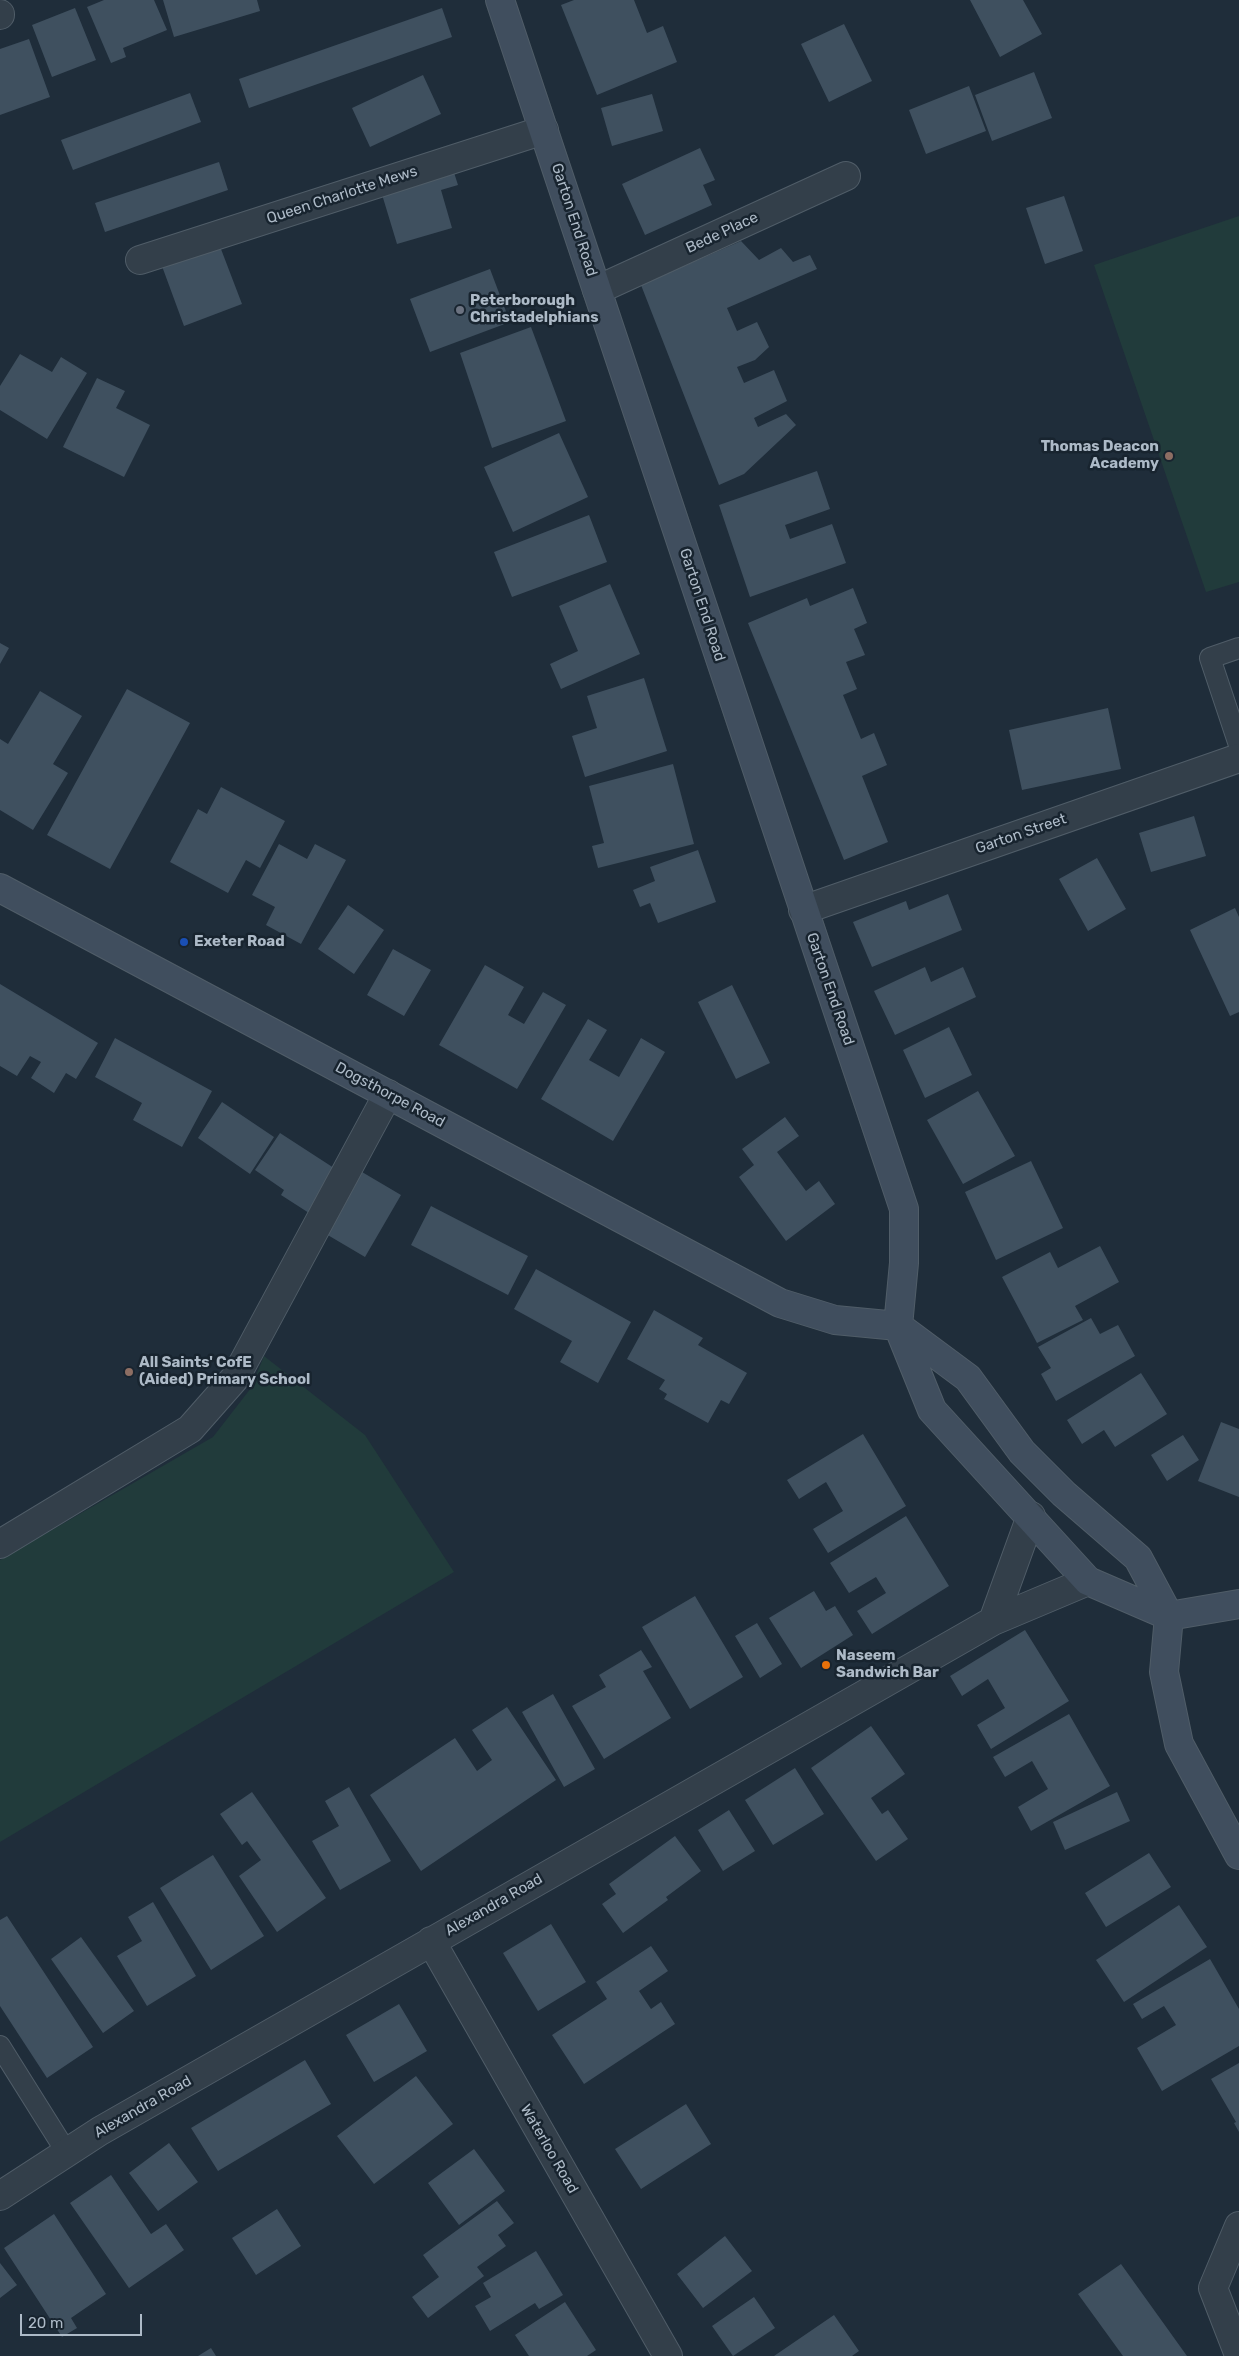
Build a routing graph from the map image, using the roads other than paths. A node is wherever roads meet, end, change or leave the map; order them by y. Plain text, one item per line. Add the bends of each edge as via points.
1 (500, 0) edge
2 (544, 130) junction
3 (846, 176) dead end
4 (140, 260) dead end
5 (597, 290) junction
6 (1239, 648) edge
7 (1239, 745) edge
8 (1239, 758) edge
9 (0, 888) edge
10 (803, 910) junction
11 (388, 1094) junction
12 (898, 1326) junction
13 (1031, 1516) junction
14 (0, 1544) edge
15 (1088, 1581) junction
16 (1239, 1604) edge
17 (1169, 1616) junction
18 (993, 1621) junction
19 (1239, 1855) edge
20 (431, 1940) junction
21 (0, 2046) edge
22 (67, 2153) junction
23 (0, 2196) edge
24 (1239, 2226) edge
25 (1239, 2355) edge
26 (668, 2356) edge

1 - 2 street, Garton End Road
2 - 4 street, Queen Charlotte Mews
2 - 5 street, Garton End Road
3 - 5 street, Bede Place
5 - 10 street, Garton End Road
6 - 7 lane via 1210,658
8 - 10 street, Garton Street
9 - 11 street, Dogsthorpe Road
10 - 12 street, Garton End Road via 904,1209 904,1263
11 - 12 street, Dogsthorpe Road via 780,1303 835,1320
11 - 14 street via 235,1378 190,1430
12 - 13 street via 932,1410
12 - 17 street via 968,1378 1022,1452 1064,1494 1138,1558
13 - 15 street
13 - 18 street
15 - 17 street
15 - 18 street, Alexandra Road
16 - 17 street
17 - 19 street via 1164,1672 1179,1744
18 - 20 street, Alexandra Road
20 - 22 street, Alexandra Road
20 - 26 street, Waterloo Road
21 - 22 lane
22 - 23 street, Alexandra Road
24 - 25 street via 1213,2288

